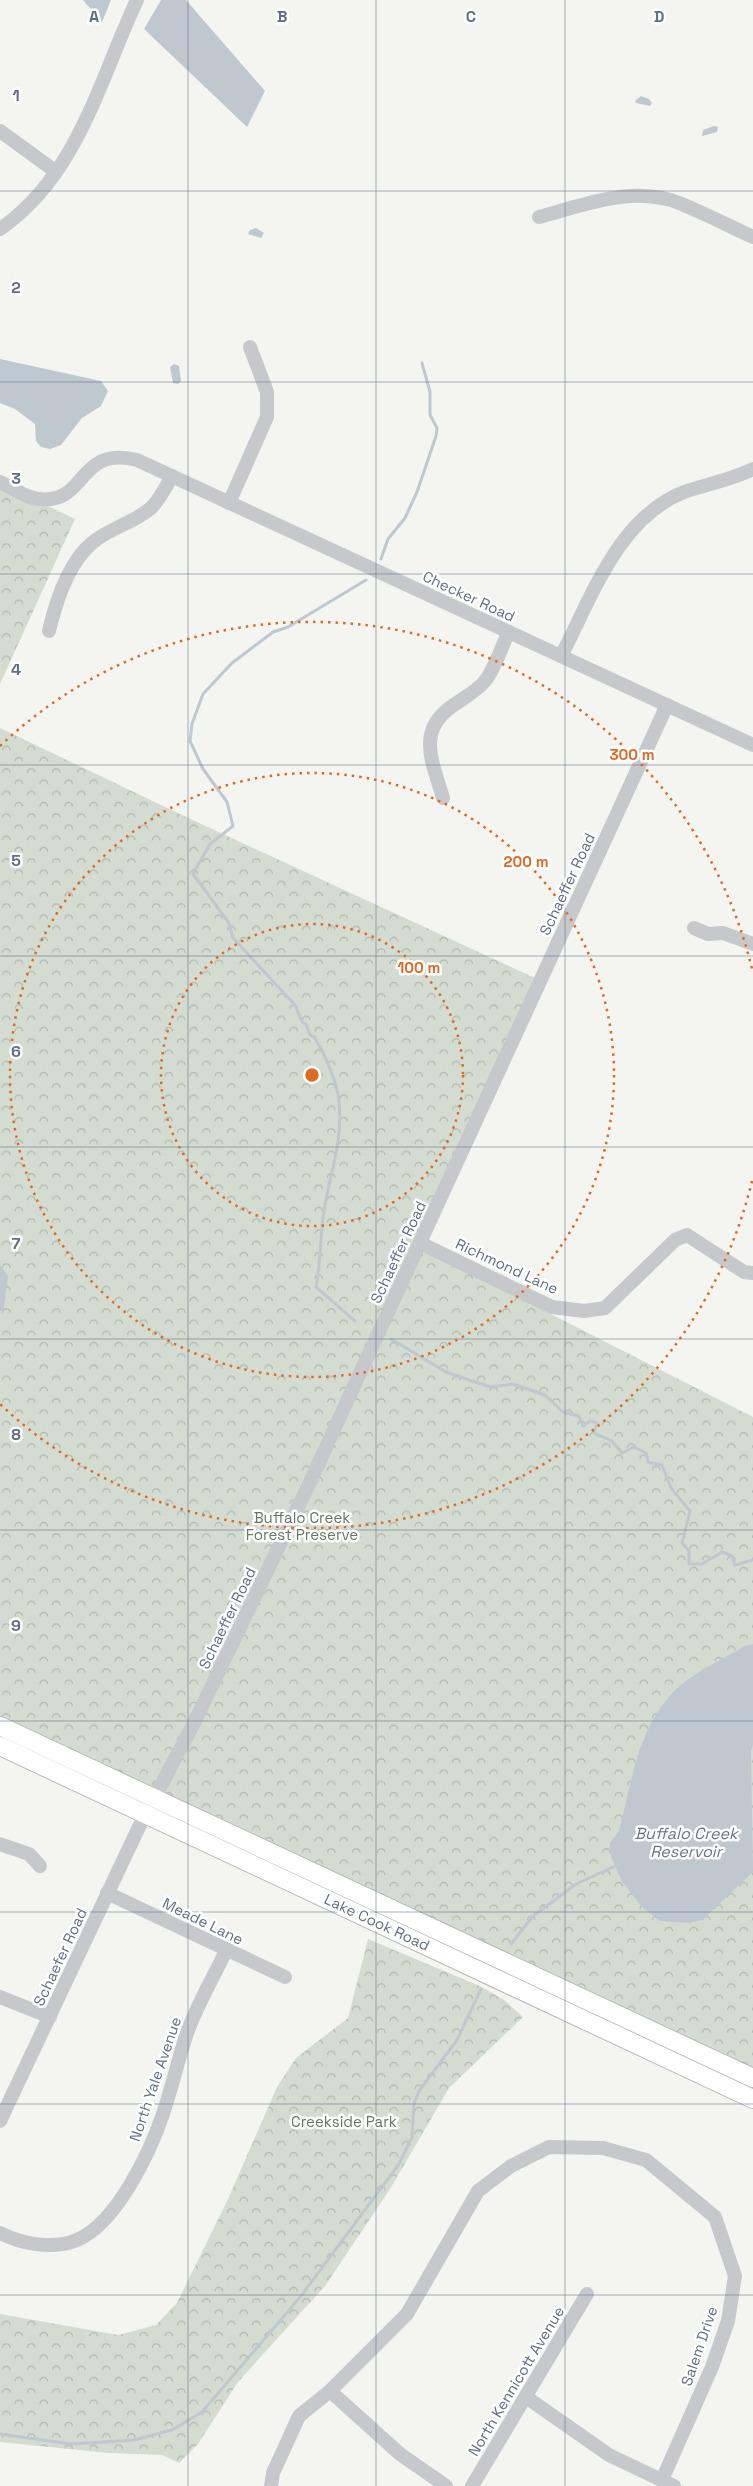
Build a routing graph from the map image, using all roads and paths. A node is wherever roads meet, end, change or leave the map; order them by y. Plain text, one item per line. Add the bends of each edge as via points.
1 (137, 0) edge
2 (0, 132) edge
3 (55, 171) junction
4 (539, 217) dead end
5 (0, 229) edge
6 (753, 237) edge
7 (250, 347) dead end
8 (753, 469) edge
9 (172, 476) junction
10 (0, 482) edge
11 (230, 503) junction
12 (49, 631) dead end
13 (508, 632) junction
14 (561, 656) junction
15 (667, 705) junction
16 (753, 745) edge
17 (443, 798) dead end
18 (694, 928) dead end
19 (753, 944) edge
20 (420, 1243) junction
21 (753, 1273) edge
22 (0, 1726) edge
23 (0, 1746) edge
24 (149, 1807) junction
25 (0, 1844) edge
26 (40, 1866) dead end
27 (107, 1893) junction
28 (226, 1951) junction
29 (285, 1977) dead end
30 (0, 1997) edge
31 (50, 2017) junction
32 (753, 2078) edge
33 (753, 2099) edge
34 (0, 2121) edge
35 (0, 2233) edge
36 (587, 2294) dead end
37 (330, 2391) junction
38 (526, 2396) junction
39 (668, 2483) edge
40 (271, 2486) edge
41 (446, 2486) edge
42 (472, 2486) edge

1 - 3 street via 86,123 74,147
2 - 3 street
3 - 5 street via 41,191
4 - 6 street via 609,198 643,196 678,202
7 - 11 street via 268,392 267,417
8 - 14 street via 732,479 684,492 642,519 620,544
9 - 10 street, Checker Road via 137,460 114,456 98,461 59,498 38,499
9 - 11 street, Checker Road
9 - 12 street via 151,508 100,536 82,552 55,607
11 - 13 street, Checker Road
13 - 14 street, Checker Road
13 - 17 street via 485,680 449,708 432,728 429,737 432,757
14 - 15 street, Checker Road
15 - 16 street, Checker Road
15 - 20 street, Schaeffer Road
18 - 19 street via 708,934 723,933
20 - 21 street, Richmond Lane via 552,1307 584,1311 605,1308 675,1240 687,1235 744,1272
20 - 24 street, Schaeffer Road via 302,1499 193,1725
22 - 24 main road, Lake Cook Road
23 - 24 main road, Lake Cook Road
24 - 27 street, Schaefer Road
24 - 32 main road, Lake Cook Road
24 - 33 main road, Lake Cook Road
25 - 26 street via 29,1854
27 - 28 street, Meade Lane
27 - 31 street, Schaefer Road
28 - 29 street, Meade Lane
28 - 35 street, North Yale Avenue via 187,2032 152,2142 109,2216 78,2240 50,2245 16,2241
30 - 31 street
31 - 34 street, Schaefer Road
36 - 38 street, North Kennicott Avenue
37 - 39 street, Salem Drive via 407,2314 478,2191 511,2166 549,2147 603,2148 646,2160 714,2218 735,2276 728,2321
37 - 40 street via 299,2416 273,2473
37 - 41 street via 400,2454
38 - 39 street via 609,2455
38 - 42 street, North Kennicott Avenue

